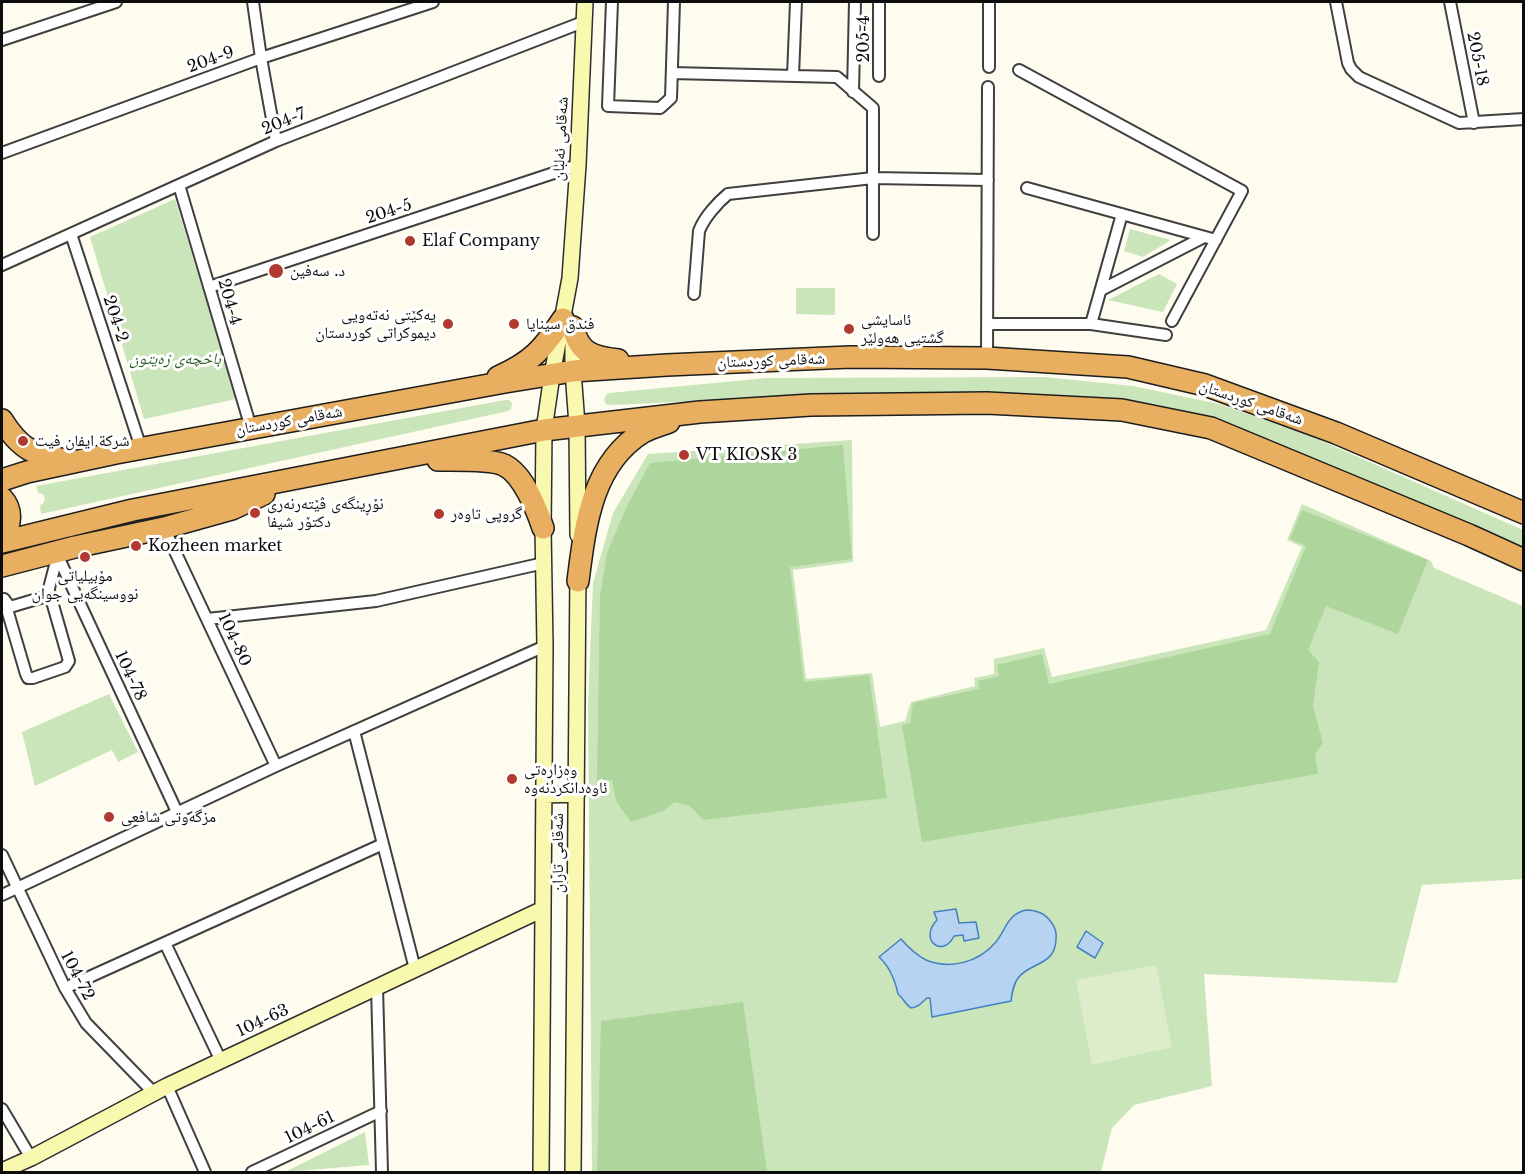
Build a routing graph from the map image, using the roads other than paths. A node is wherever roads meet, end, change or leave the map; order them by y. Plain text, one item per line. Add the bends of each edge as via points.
1 (116, 2) edge
2 (253, 2) edge
3 (433, 2) edge
4 (585, 2) edge
5 (612, 2) edge
6 (674, 2) edge
7 (796, 2) edge
8 (855, 2) edge
9 (879, 2) edge
10 (989, 2) edge
11 (1336, 2) edge
12 (1450, 2) edge
13 (584, 22) junction
14 (2, 40) edge
15 (261, 58) junction
16 (989, 67) dead end
17 (1019, 70) dead end
18 (672, 73) junction
19 (793, 76) junction
20 (879, 76) dead end
21 (988, 87) dead end
22 (853, 92) junction
23 (1524, 120) edge
24 (1474, 123) junction
25 (276, 141) junction
26 (2, 153) edge
27 (578, 165) junction
28 (873, 178) junction
29 (988, 180) junction
30 (179, 185) junction
31 (1027, 188) dead end
32 (1122, 214) junction
33 (71, 234) junction
34 (873, 234) dead end
35 (1204, 237) junction
36 (1216, 240) junction
37 (2, 265) edge
38 (209, 287) junction
39 (1101, 290) junction
40 (694, 294) dead end
41 (1172, 321) dead end
42 (568, 323) junction
43 (988, 324) junction
44 (1091, 324) junction
45 (1166, 335) dead end
46 (987, 358) junction
47 (667, 365) junction
48 (573, 371) junction
49 (552, 375) junction
50 (455, 391) junction
51 (700, 412) junction
52 (2, 420) edge
53 (577, 425) junction
54 (251, 428) junction
55 (544, 430) junction
56 (141, 448) junction
57 (401, 459) junction
58 (75, 462) junction
59 (2, 480) edge
60 (294, 480) junction
61 (2, 498) edge
62 (1524, 513) edge
63 (164, 528) junction
64 (543, 528) junction
65 (2, 540) edge
66 (59, 551) junction
67 (1524, 560) edge
68 (544, 563) junction
69 (2, 566) edge
70 (578, 581) junction
71 (49, 591) junction
72 (3, 597) edge
73 (207, 620) junction
74 (545, 646) junction
75 (354, 731) junction
76 (276, 766) junction
77 (577, 794) junction
78 (544, 795) junction
79 (177, 812) junction
80 (383, 843) junction
81 (2, 855) edge
82 (16, 888) junction
83 (2, 895) edge
84 (543, 909) junction
85 (165, 943) junction
86 (415, 969) junction
87 (377, 987) junction
88 (65, 988) junction
89 (221, 1061) junction
90 (160, 1090) junction
91 (2, 1109) edge
92 (381, 1111) junction
93 (31, 1158) junction
94 (2, 1171) edge
95 (206, 1173) edge
96 (252, 1173) edge
97 (382, 1173) edge
98 (541, 1173) edge
99 (573, 1173) edge

1 - 14 street
2 - 15 street
3 - 15 street, 204-9
4 - 13 main road, شەقامی ئەلبان
5 - 18 street via 608,106 660,108 671,98
6 - 18 street
7 - 19 street
8 - 22 street
9 - 20 street, 205-4
10 - 16 street
11 - 24 street via 1348,63 1359,77 1459,123
12 - 24 street, 205-18
13 - 25 street, 204-7
13 - 27 main road, شەقامی ئەلبان
15 - 25 street
15 - 26 street, 204-9
17 - 36 street via 1242,191
18 - 19 street
19 - 22 street via 837,77
21 - 29 street
22 - 28 street via 873,108
23 - 24 street
25 - 30 street, 204-7
27 - 38 street, 204-5
27 - 42 main road, شەقامی ئەلبان
28 - 29 street
28 - 34 street
28 - 40 street via 728,194 699,231
29 - 43 street
30 - 33 street, 204-7
30 - 38 street, 204-4
31 - 32 street
32 - 35 street
32 - 39 street
33 - 37 street, 204-7
33 - 56 street, 204-2
35 - 36 street
35 - 39 street
36 - 41 street
38 - 54 street, 204-4
39 - 44 street
42 - 47 highway via 582,348 593,356
42 - 48 main road, شەقامی ئەلبان
42 - 49 main road, شەقامی ئەلبان
42 - 50 highway via 528,361 481,385
43 - 44 street
43 - 46 street
44 - 45 street
46 - 47 highway, شەقامی کوردستان via 850,357
46 - 62 highway, شەقامی کوردستان via 1128,367 1205,385 1336,433
47 - 48 highway, شەقامی کوردستان
48 - 49 highway, شەقامی کوردستان
48 - 53 main road, شەقامی ئەلبان
49 - 50 highway, شەقامی کوردستان
49 - 55 main road, شەقامی ئەلبان
50 - 54 highway, شەقامی کوردستان
51 - 53 highway
51 - 67 highway via 811,405 987,403 1122,410 1211,428
51 - 70 highway via 644,432 625,446 610,465 591,505
52 - 58 highway via 25,448
53 - 55 highway
53 - 70 main road, شەقامی تاران
54 - 56 highway, شەقامی کوردستان
55 - 57 highway
55 - 64 main road, شەقامی تاران
56 - 58 highway, شەقامی کوردستان
57 - 60 highway
57 - 64 highway via 506,465 535,504
58 - 59 highway, شەقامی کوردستان
60 - 63 highway via 232,509
60 - 65 highway via 133,510
61 - 65 highway via 10,521
63 - 66 highway
63 - 73 street, 104-80
64 - 68 main road, شەقامی تاران
66 - 69 highway
66 - 71 street
66 - 79 street, 104-78 via 61,563
68 - 73 street via 376,601
68 - 74 main road, شەقامی تاران
70 - 77 main road, شەقامی تاران
71 - 72 street via 47,596 10,607
71 - 72 street via 69,661 65,667 33,678 26,674
73 - 76 street, 104-80
74 - 75 street
74 - 78 main road, شەقامی تاران
75 - 76 street
75 - 80 street
76 - 79 street
77 - 78 main road
77 - 99 main road, شەقامی تاران
78 - 84 main road, شەقامی تاران
79 - 82 street
80 - 85 street
80 - 86 street
81 - 82 street, 104-72
82 - 83 street
82 - 88 street, 104-72
84 - 86 main road, 104-63
84 - 98 main road, شەقامی تاران
85 - 88 street
85 - 89 street
86 - 87 main road, 104-63
87 - 89 main road, 104-63
87 - 92 street
88 - 90 street, 104-72 via 86,1023
89 - 90 main road, 104-63
90 - 93 main road, 104-63
90 - 95 street
91 - 93 street
92 - 96 street, 104-61
92 - 97 street
93 - 94 main road, 104-63

